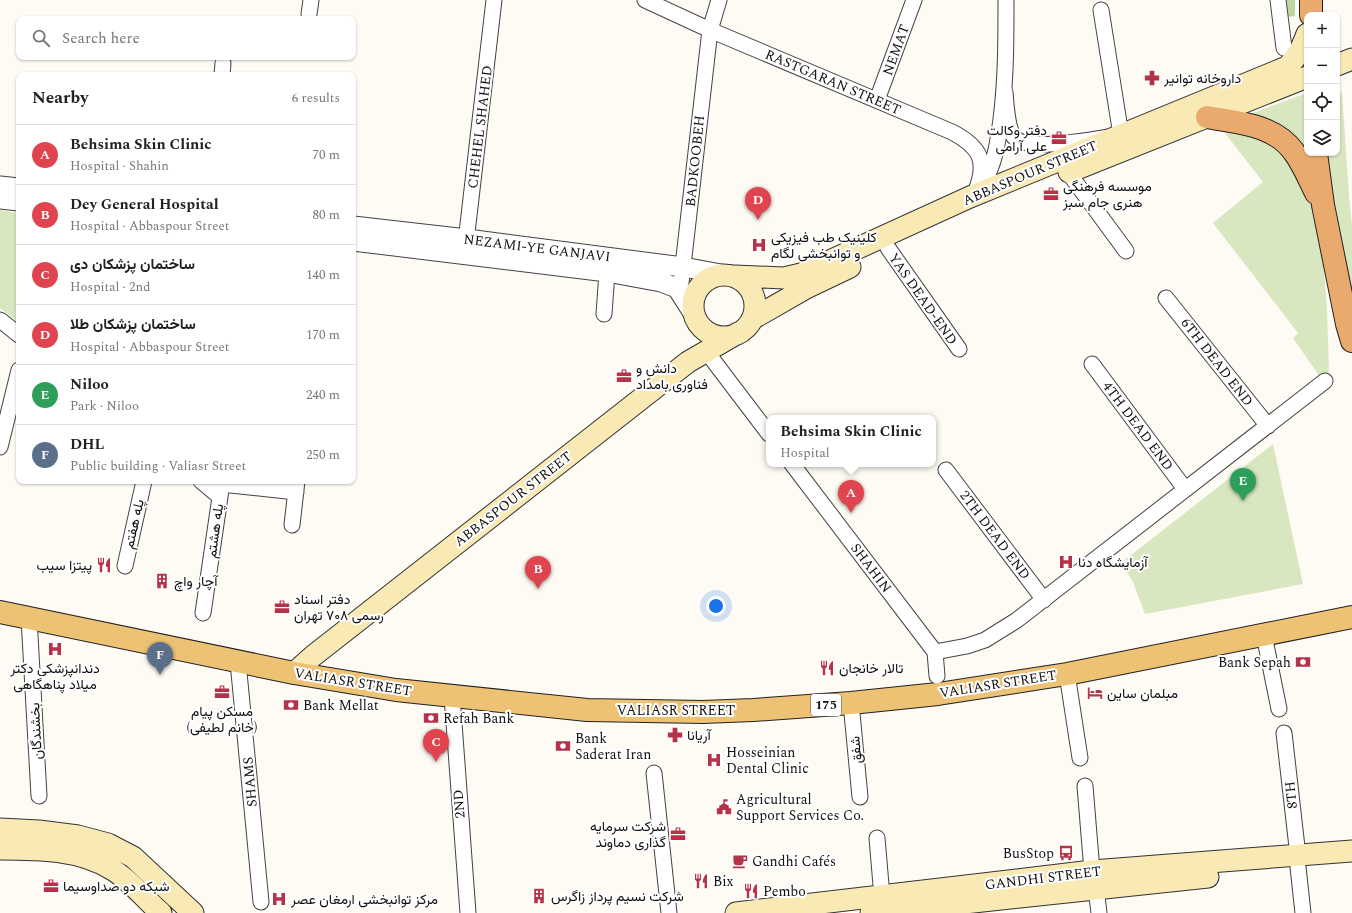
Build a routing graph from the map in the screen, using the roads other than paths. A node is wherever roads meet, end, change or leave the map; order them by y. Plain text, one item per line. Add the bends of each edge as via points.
1 (494, 0) edge
2 (645, 0) edge
3 (719, 0) edge
4 (914, 0) edge
5 (1006, 0) edge
6 (1278, 0) edge
7 (1311, 0) edge
8 (1101, 10) dead end
9 (1312, 12) edge
10 (710, 30) junction
11 (1304, 44) edge
12 (1284, 48) dead end
13 (1340, 54) edge
14 (1352, 59) edge
15 (1340, 64) edge
16 (1304, 78) edge
17 (1005, 92) junction
18 (877, 100) junction
19 (1207, 117) junction
20 (1123, 142) junction
21 (1316, 156) edge
22 (1068, 172) junction
23 (0, 186) edge
24 (16, 188) edge
25 (973, 195) junction
26 (0, 199) edge
27 (16, 202) edge
28 (1323, 205) junction
29 (356, 227) edge
30 (356, 241) edge
31 (466, 247) junction
32 (888, 248) junction
33 (1126, 251) dead end
34 (683, 267) junction
35 (606, 272) junction
36 (728, 275) junction
37 (680, 292) junction
38 (1166, 298) dead end
39 (604, 314) dead end
40 (694, 315) junction
41 (0, 320) edge
42 (745, 326) junction
43 (16, 333) edge
44 (1352, 341) edge
45 (959, 349) dead end
46 (706, 351) junction
47 (688, 362) junction
48 (1092, 364) dead end
49 (16, 382) edge
50 (1326, 382) dead end
51 (1268, 426) junction
52 (766, 430) edge
53 (0, 448) edge
54 (794, 467) edge
55 (946, 470) dead end
56 (143, 484) edge
57 (211, 484) edge
58 (221, 487) edge
59 (296, 487) edge
60 (1185, 489) junction
61 (292, 525) dead end
62 (125, 566) dead end
63 (1044, 600) junction
64 (0, 612) edge
65 (203, 613) dead end
66 (1352, 617) edge
67 (29, 618) junction
68 (1264, 635) junction
69 (935, 652) junction
70 (238, 662) junction
71 (294, 673) junction
72 (1067, 674) junction
73 (938, 685) junction
74 (452, 696) junction
75 (851, 703) junction
76 (1279, 709) dead end
77 (1284, 733) dead end
78 (1080, 758) dead end
79 (654, 773) dead end
80 (1085, 786) dead end
81 (39, 796) dead end
82 (860, 797) dead end
83 (0, 829) edge
84 (877, 838) dead end
85 (0, 849) edge
86 (1352, 852) edge
87 (1298, 862) junction
88 (1352, 864) edge
89 (1094, 880) junction
90 (261, 902) dead end
91 (880, 909) edge
92 (160, 913) edge
93 (193, 913) edge
94 (468, 913) edge
95 (669, 913) edge
96 (736, 913) edge
97 (1099, 913) edge
98 (1303, 913) edge

1 - 31 street, CHEHEL SHAHED
2 - 10 street, RASTGARAN STREET
3 - 10 street, BADKOOBEH
4 - 18 street, NEMAT
5 - 17 street
6 - 12 street
7 - 9 highway
8 - 20 street
10 - 18 street, RASTGARAN STREET
10 - 34 street, BADKOOBEH
11 - 20 main road, ABBASPOUR STREET via 1288,67
13 - 14 main road
14 - 15 main road
16 - 19 main road, ABBASPOUR STREET
17 - 20 street via 1011,131 1020,141 1039,145
17 - 25 street via 996,154 988,175
18 - 25 street, RASTGARAN STREET via 952,132 974,146 981,165 980,180
19 - 20 main road, ABBASPOUR STREET
19 - 28 highway via 1254,126 1268,131 1286,143 1295,153
20 - 22 main road, ABBASPOUR STREET
20 - 25 main road, ABBASPOUR STREET
21 - 28 highway
22 - 32 main road, ABBASPOUR STREET
22 - 33 street
23 - 24 street
25 - 36 main road, ABBASPOUR STREET via 801,274 784,278
26 - 27 street
28 - 44 highway
29 - 31 street, NEZAMI-YE GANJAVI
30 - 31 street, NEZAMI-YE GANJAVI
31 - 34 street, NEZAMI-YE GANJAVI
31 - 35 street, NEZAMI-YE GANJAVI
32 - 42 main road, ABBASPOUR STREET via 808,287
32 - 45 street, YAS DEAD-END
34 - 36 street, NEZAMI-YE GANJAVI
34 - 37 street, BADKOOBEH
35 - 37 street, NEZAMI-YE GANJAVI via 661,282 677,288
35 - 39 street
36 - 40 main road via 712,276 698,287 692,304
36 - 42 main road via 742,280 753,294 754,311
37 - 40 street, NEZAMI-YE GANJAVI
38 - 51 street, 6TH DEAD END
40 - 42 main road via 700,327 718,336 728,337
40 - 47 main road via 694,341
41 - 43 street
42 - 46 main road, ABBASPOUR STREET
46 - 47 main road, ABBASPOUR STREET
46 - 52 street
47 - 71 main road, ABBASPOUR STREET
48 - 60 street, 4TH DEAD END
49 - 53 street
50 - 51 street
51 - 60 street
54 - 69 street, SHAHIN
55 - 63 street, 2TH DEAD END
56 - 62 street, پله هفتم
57 - 58 street
58 - 59 street
58 - 65 street, پله هشتم
59 - 61 street
60 - 63 street
63 - 69 street via 985,640
64 - 67 main road, VALIASR STREET / 175
66 - 68 main road, VALIASR STREET / 175
67 - 70 main road, VALIASR STREET / 175
67 - 81 street, بخشندگان
68 - 72 main road, VALIASR STREET / 175
68 - 76 street
69 - 73 street
70 - 71 main road, VALIASR STREET / 175
70 - 90 street, SHAMS
71 - 74 main road, VALIASR STREET / 175 via 396,690
72 - 73 main road, VALIASR STREET / 175
72 - 78 street
73 - 75 main road, VALIASR STREET / 175
74 - 75 main road, VALIASR STREET / 175 via 587,710 703,712
74 - 94 street, 2ND
75 - 82 street, شفق
77 - 87 street, 8TH
79 - 95 street
80 - 89 street
83 - 93 main road via 70,835 108,844 133,857
84 - 91 street
85 - 92 main road via 35,849 86,858 113,870
86 - 87 main road, GANDHI STREET
87 - 88 main road, GANDHI STREET
87 - 89 main road, GANDHI STREET
87 - 98 street, 8TH
89 - 91 main road, GANDHI STREET
89 - 97 street
91 - 96 main road, GANDHI STREET

